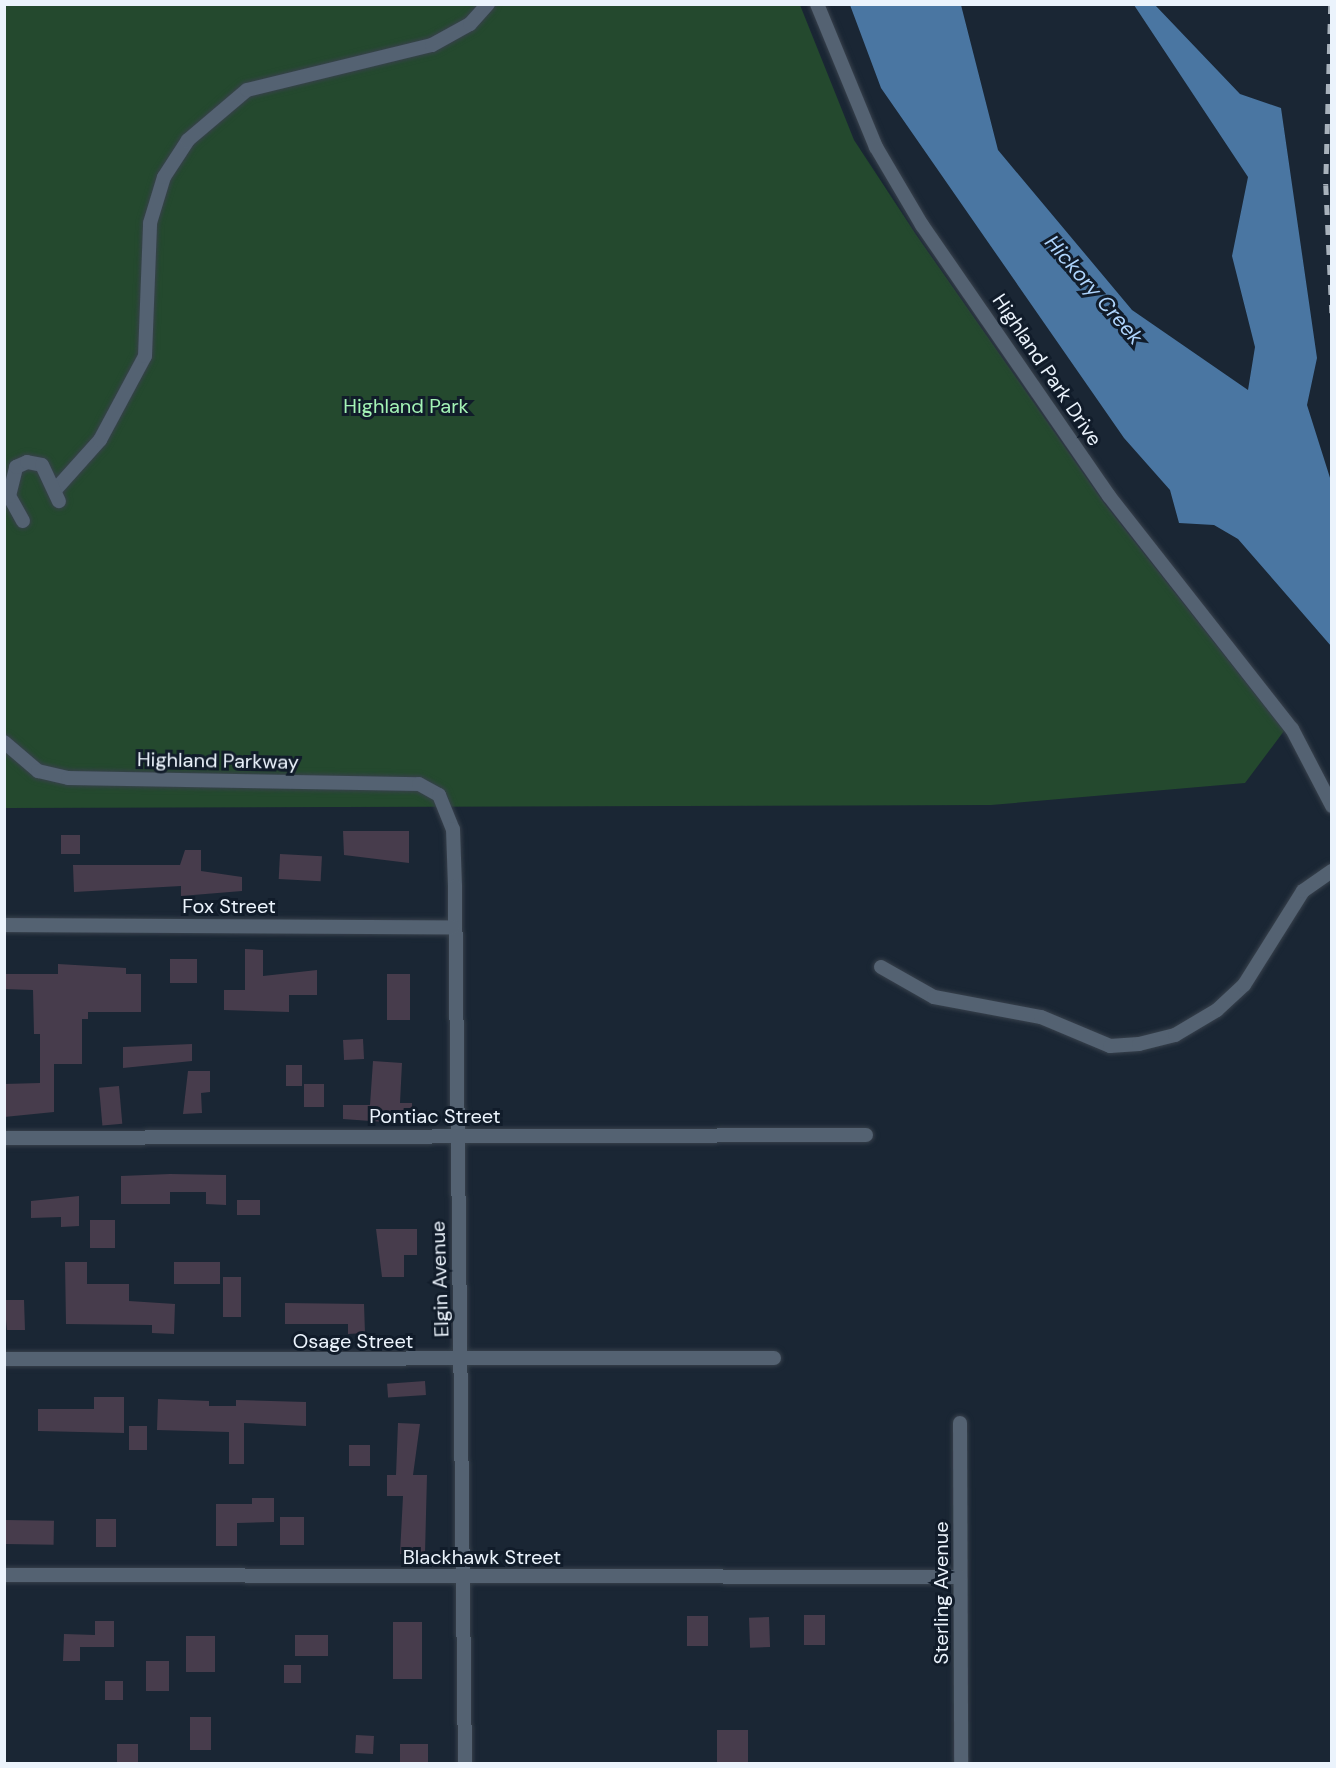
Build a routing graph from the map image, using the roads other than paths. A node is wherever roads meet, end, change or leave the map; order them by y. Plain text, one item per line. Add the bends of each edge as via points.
1 (488, 4) edge
2 (817, 4) edge
3 (23, 521) dead end
4 (4, 742) edge
5 (439, 795) joint
6 (1332, 806) edge
7 (1332, 871) edge
8 (4, 925) edge
9 (453, 927) junction
10 (881, 967) dead end
11 (456, 1135) junction
12 (866, 1135) dead end
13 (4, 1138) edge
14 (774, 1358) dead end
15 (4, 1359) edge
16 (462, 1360) junction
17 (960, 1423) dead end
18 (4, 1575) edge
19 (461, 1576) junction
20 (960, 1577) junction
21 (465, 1764) edge
22 (961, 1764) edge

1 - 3 street via 470,24 432,45 247,90 188,140 164,177 150,223 145,356 100,440 57,495 42,465 27,462 16,467 9,496
2 - 6 street, Highland Park Drive via 876,147 922,225 1109,496 1292,729
4 - 5 street, Highland Parkway via 38,771 68,778 419,784
5 - 9 street, Elgin Avenue via 453,829
7 - 10 street via 1303,891 1244,985 1217,1010 1175,1035 1139,1044 1110,1046 1041,1017 933,997
8 - 9 street, Fox Street
9 - 11 street, Elgin Avenue
11 - 12 street, Pontiac Street
11 - 13 street, Pontiac Street
11 - 16 street, Elgin Avenue
14 - 16 street, Osage Street
15 - 16 street, Osage Street
16 - 19 street, Elgin Avenue
17 - 20 street, Sterling Avenue
18 - 19 street, Blackhawk Street
19 - 20 street, Blackhawk Street
19 - 21 street, Elgin Avenue
20 - 22 street, Sterling Avenue

